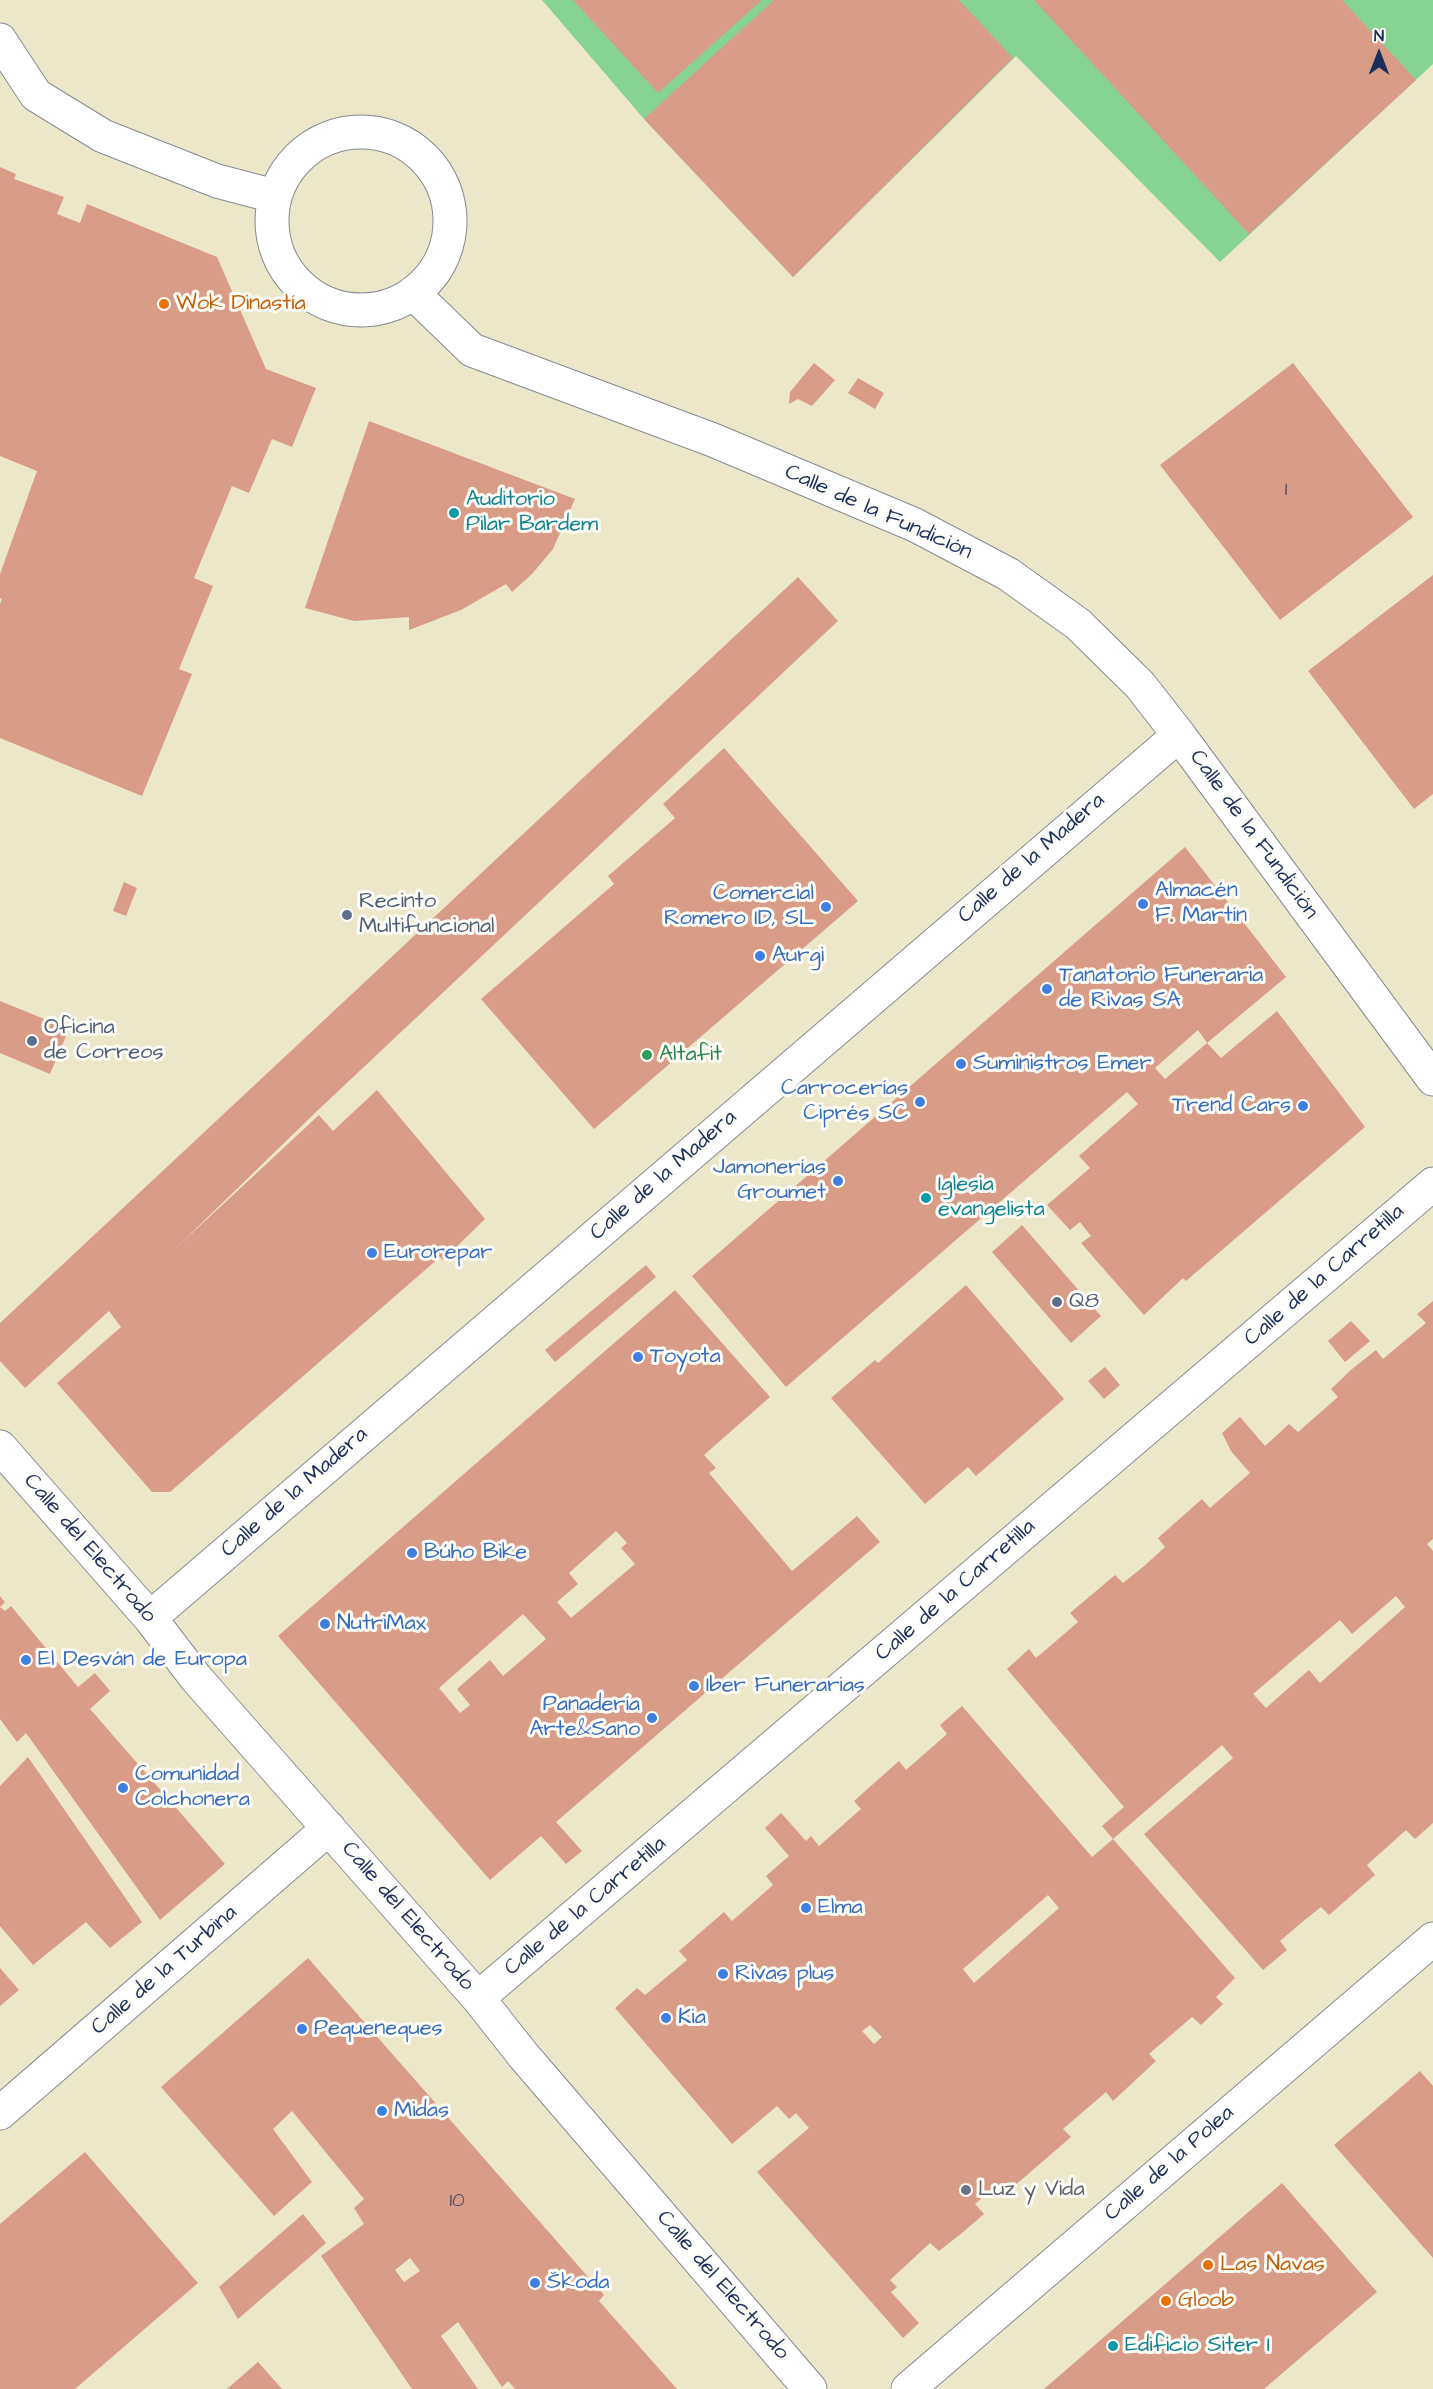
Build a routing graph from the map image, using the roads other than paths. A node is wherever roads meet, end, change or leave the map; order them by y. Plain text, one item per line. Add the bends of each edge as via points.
1 (0, 40) edge
2 (274, 196) junction
3 (413, 294) junction
4 (1179, 735) junction
5 (1433, 1079) edge
6 (1433, 1184) edge
7 (0, 1447) edge
8 (150, 1618) junction
9 (329, 1828) junction
10 (1433, 1939) edge
11 (478, 1998) junction
12 (0, 2114) edge
13 (810, 2389) edge
14 (908, 2389) edge

1 - 2 street via 36,95 103,136 217,181
2 - 3 street via 270,223 276,251 289,275 309,294 324,303 361,310 388,306
2 - 3 street via 285,171 304,151 328,137 355,131 383,134 410,146 431,165 445,190 451,218 447,247 434,273
3 - 4 street, Calle de la Fundición via 472,350 713,440 915,525 1008,574 1078,624 1140,685
4 - 5 street, Calle de la Fundición
4 - 8 street, Calle de la Madera
6 - 11 street, Calle de la Carretilla
7 - 8 street, Calle del Electrodo
8 - 9 street, Calle del Electrodo via 196,1678
9 - 11 street, Calle del Electrodo
9 - 12 street, Calle de la Turbina
10 - 14 street, Calle de la Polea
11 - 13 street, Calle del Electrodo

